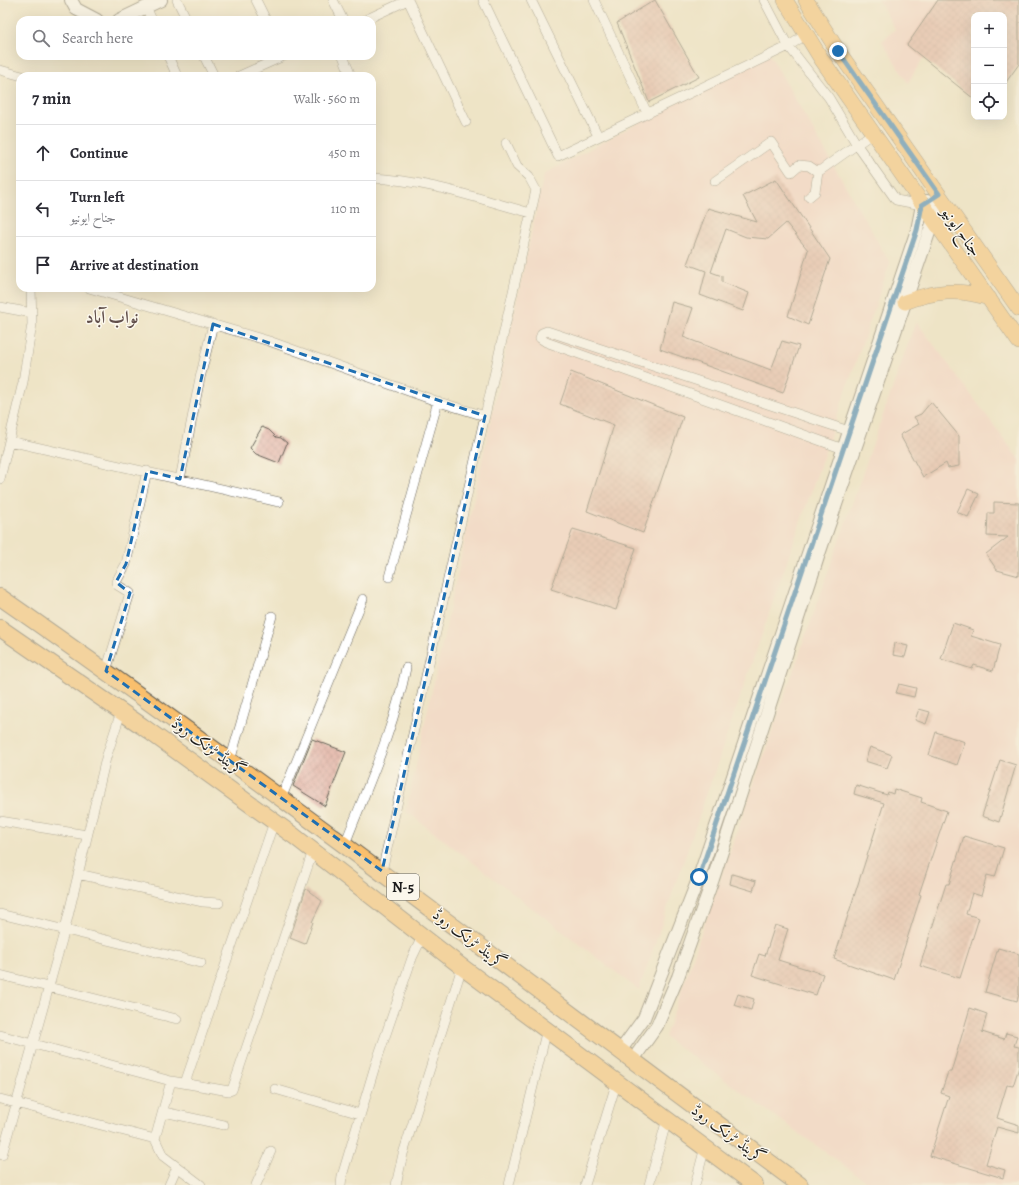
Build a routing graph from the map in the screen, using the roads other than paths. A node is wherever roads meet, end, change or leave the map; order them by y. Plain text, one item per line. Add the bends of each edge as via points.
1 (71, 0) edge
2 (161, 0) edge
3 (178, 0) edge
4 (256, 0) edge
5 (333, 0) edge
6 (483, 0) edge
7 (530, 0) edge
8 (594, 0) edge
9 (764, 0) edge
10 (785, 0) edge
11 (806, 0) edge
12 (146, 7) junction
13 (89, 16) edge
14 (127, 16) edge
15 (150, 16) edge
16 (185, 16) edge
17 (264, 16) edge
18 (341, 16) edge
19 (374, 16) edge
20 (805, 35) junction
21 (788, 46) junction
22 (170, 60) edge
23 (206, 60) edge
24 (274, 60) edge
25 (345, 60) edge
26 (0, 70) edge
27 (175, 72) edge
28 (212, 72) edge
29 (248, 72) edge
30 (349, 72) edge
31 (16, 74) edge
32 (647, 113) junction
33 (466, 122) dead end
34 (873, 133) junction
35 (598, 136) junction
36 (506, 143) dead end
37 (857, 145) junction
38 (818, 172) junction
39 (376, 178) edge
40 (715, 181) dead end
41 (939, 194) junction
42 (809, 197) dead end
43 (922, 205) junction
44 (531, 213) junction
45 (933, 221) junction
46 (31, 292) edge
47 (103, 292) edge
48 (989, 298) junction
49 (899, 300) junction
50 (0, 307) edge
51 (1019, 309) edge
52 (32, 314) junction
53 (213, 324) junction
54 (1019, 342) edge
55 (438, 401) junction
56 (485, 416) junction
57 (854, 433) junction
58 (9, 441) junction
59 (848, 451) junction
60 (147, 471) junction
61 (0, 479) edge
62 (180, 479) junction
63 (279, 502) dead end
64 (389, 577) dead end
65 (0, 597) edge
66 (363, 599) dead end
67 (272, 616) dead end
68 (0, 628) edge
69 (406, 668) dead end
70 (106, 671) junction
71 (121, 712) junction
72 (230, 761) junction
73 (281, 799) junction
74 (0, 820) edge
75 (274, 822) junction
76 (87, 835) junction
77 (345, 844) junction
78 (313, 851) junction
79 (382, 871) junction
80 (78, 874) junction
81 (219, 903) dead end
82 (0, 914) edge
83 (65, 929) junction
84 (423, 935) junction
85 (201, 963) dead end
86 (462, 967) junction
87 (0, 975) edge
88 (48, 989) junction
89 (177, 1019) dead end
90 (582, 1022) junction
91 (547, 1029) junction
92 (0, 1035) edge
93 (565, 1042) junction
94 (33, 1045) junction
95 (620, 1051) junction
96 (632, 1061) junction
97 (171, 1081) junction
98 (617, 1081) junction
99 (185, 1082) junction
100 (275, 1089) dead end
101 (0, 1099) edge
102 (17, 1103) junction
103 (164, 1112) junction
104 (360, 1114) junction
105 (667, 1119) junction
106 (224, 1125) dead end
107 (155, 1140) junction
108 (705, 1147) junction
109 (271, 1151) dead end
110 (2, 1155) dead end
111 (177, 1167) junction
112 (169, 1185) edge
113 (200, 1185) edge
114 (256, 1185) edge
115 (341, 1185) edge
116 (396, 1185) edge
117 (509, 1185) edge
118 (585, 1185) edge
119 (649, 1185) edge
120 (695, 1185) edge
121 (755, 1185) edge
122 (800, 1185) edge

1 - 13 street via 76,9
2 - 12 street
3 - 16 street
4 - 17 street
5 - 18 street
6 - 35 street via 558,156
7 - 35 street
8 - 32 street
9 - 21 street
10 - 20 main road, جناح ایونیو
11 - 41 main road, جناح ایونیو via 838,51
12 - 14 street
12 - 15 street
19 - 33 street via 408,0
20 - 21 street
20 - 34 main road, جناح ایونیو
21 - 32 street
21 - 37 street via 829,98
22 - 27 street
23 - 28 street
24 - 29 street
25 - 30 street
26 - 31 street
32 - 35 street
34 - 37 street
34 - 43 main road, جناح ایونیو
36 - 44 street via 517,166 529,177 536,190
37 - 38 street
37 - 43 street via 896,200
38 - 40 street via 808,166 799,165 791,172 771,142
38 - 42 street via 815,192
39 - 44 street via 432,187
41 - 43 street
41 - 45 street
41 - 51 main road, جناح ایونیو
43 - 45 main road, جناح ایونیو
43 - 49 street
44 - 56 street
45 - 48 main road, جناح ایونیو
45 - 49 street
46 - 52 street
47 - 53 street
48 - 49 main road via 955,291 936,292
48 - 54 main road, جناح ایونیو
49 - 57 street
50 - 52 street
52 - 58 street via 23,382
53 - 55 street via 269,341
53 - 62 street
55 - 56 street
55 - 64 street
56 - 79 street
57 - 59 street
57 - 59 street via 547,331 542,333 540,338
58 - 60 street
58 - 61 street
59 - 95 street via 699,877 644,1018
59 - 96 street via 714,879 657,1026
60 - 62 street
60 - 70 street via 126,564 116,582 130,593
62 - 63 street
65 - 70 highway, گرینڈ ٹرنک روڈ / N-5
66 - 73 street
67 - 72 street
68 - 71 highway, گرینڈ ٹرنک روڈ / N-5
69 - 77 street via 390,729
70 - 72 highway, گرینڈ ٹرنک روڈ / N-5
71 - 75 highway, گرینڈ ٹرنک روڈ / N-5
71 - 76 street via 106,758
72 - 73 highway, گرینڈ ٹرنک روڈ / N-5
73 - 77 highway, گرینڈ ٹرنک روڈ / N-5
74 - 76 street
75 - 78 highway, گرینڈ ٹرنک روڈ / N-5
75 - 99 street
76 - 80 street
77 - 79 highway, گرینڈ ٹرنک روڈ / N-5
78 - 84 highway, گرینڈ ٹرنک روڈ / N-5
78 - 99 street via 232,1090 229,1092
79 - 90 highway, گرینڈ ٹرنک روڈ / N-5
80 - 81 street via 203,902
80 - 83 street
82 - 83 street
83 - 85 street
83 - 88 street
84 - 86 highway, گرینڈ ٹرنک روڈ / N-5
84 - 104 street via 412,958
86 - 91 highway, گرینڈ ٹرنک روڈ / N-5
86 - 116 street
87 - 88 street
88 - 89 street
88 - 94 street
90 - 93 highway
90 - 95 highway, گرینڈ ٹرنک روڈ / N-5
91 - 93 highway, گرینڈ ٹرنک روڈ / N-5
91 - 117 street
92 - 94 street
93 - 98 highway, گرینڈ ٹرنک روڈ / N-5
94 - 97 street
94 - 102 street
95 - 96 highway, گرینڈ ٹرنک روڈ / N-5
96 - 122 highway, گرینڈ ٹرنک روڈ / N-5
97 - 99 street
97 - 103 street
98 - 105 highway, گرینڈ ٹرنک روڈ / N-5
98 - 118 street
100 - 104 street
101 - 102 street
102 - 107 street
102 - 110 street
103 - 106 street
103 - 107 street
104 - 115 street
105 - 108 highway, گرینڈ ٹرنک روڈ / N-5
105 - 119 street
107 - 111 street via 163,1156
108 - 120 street
108 - 121 highway, گرینڈ ٹرنک روڈ / N-5
109 - 114 street
111 - 112 street
111 - 113 street

